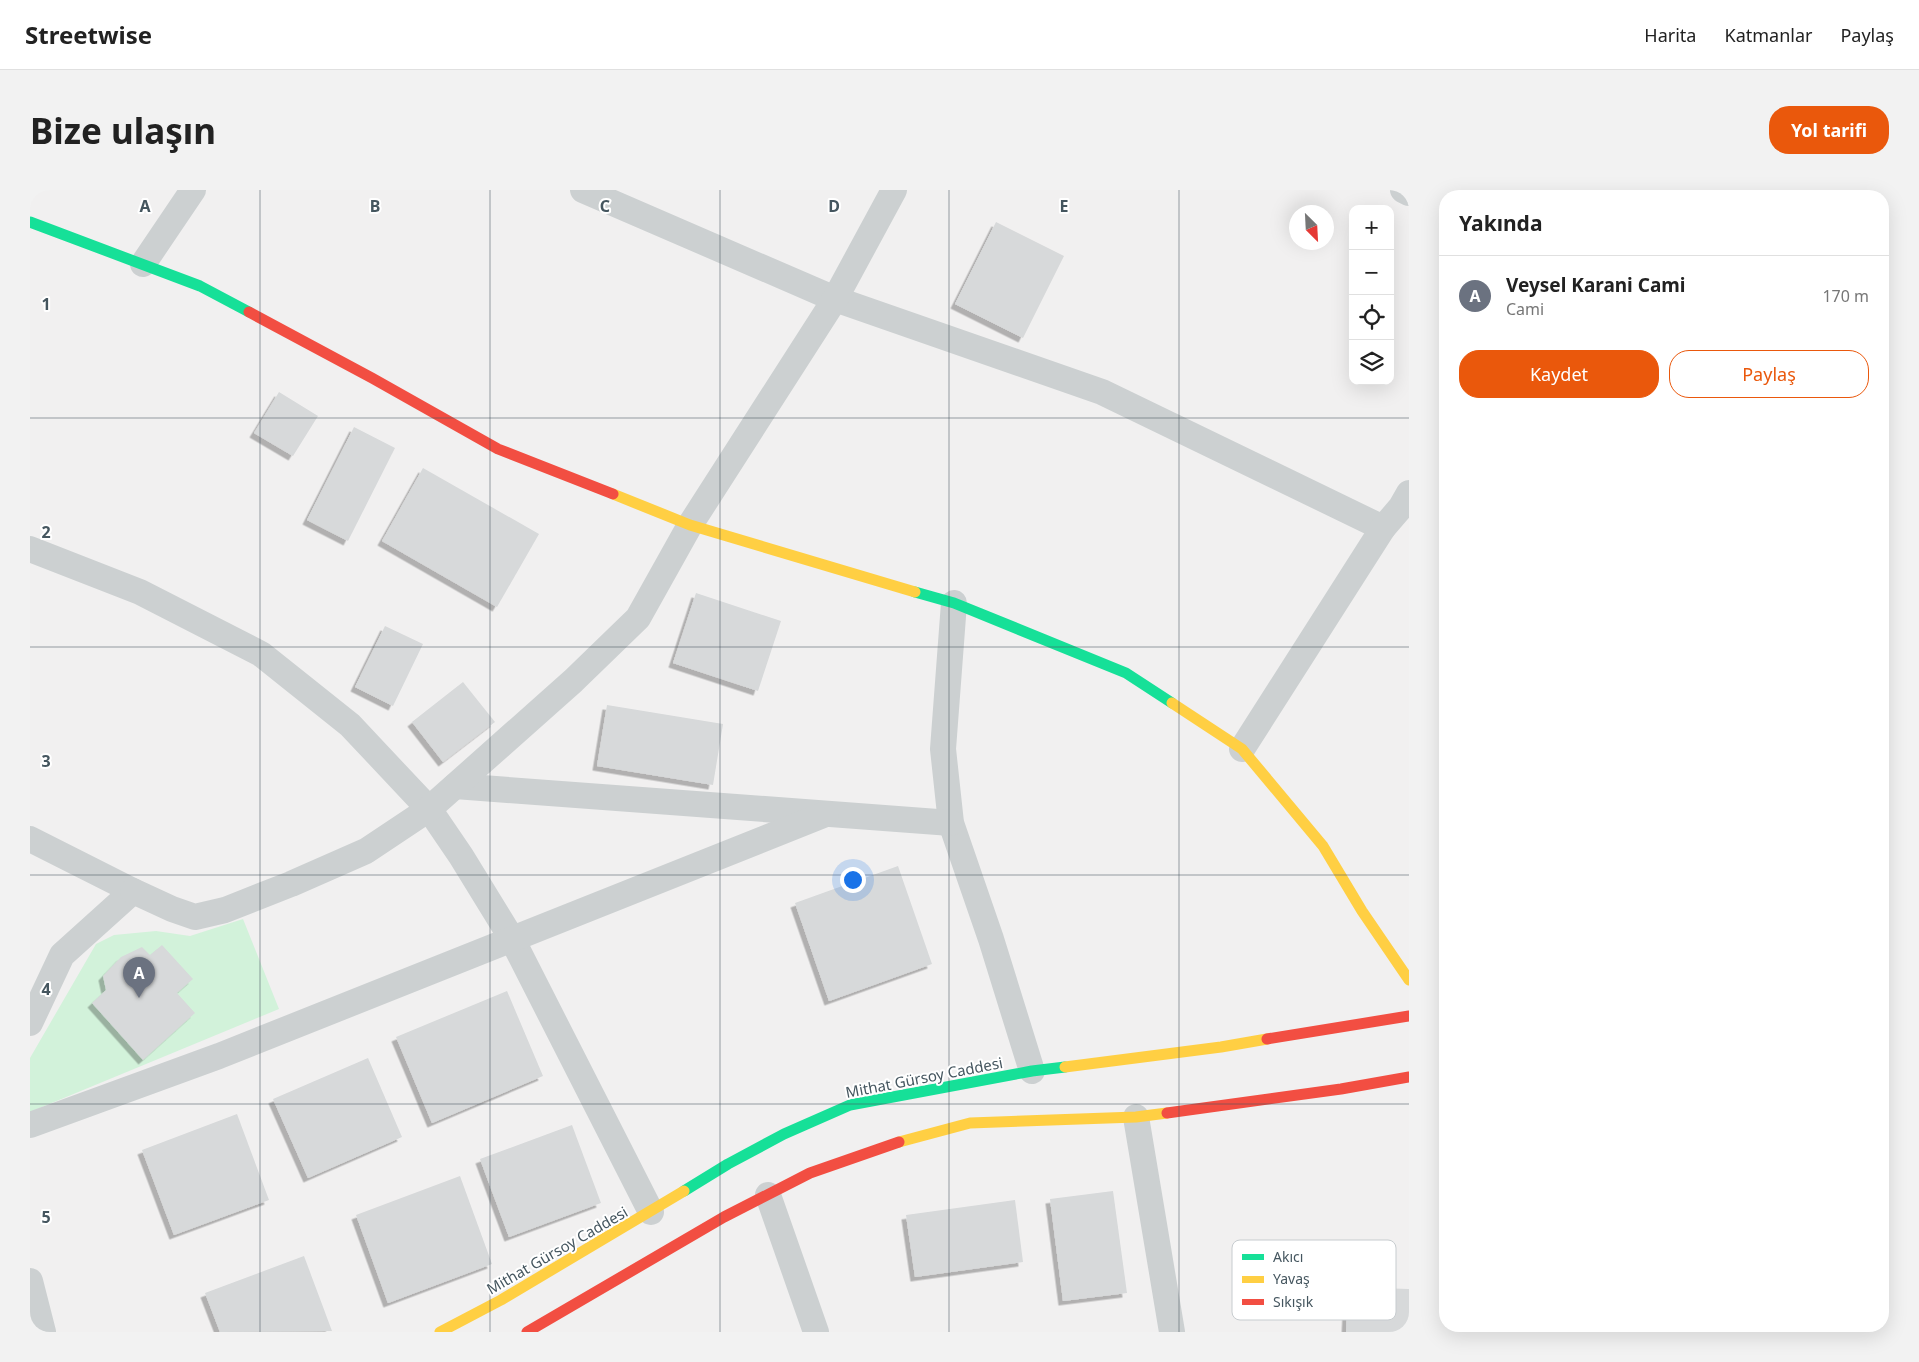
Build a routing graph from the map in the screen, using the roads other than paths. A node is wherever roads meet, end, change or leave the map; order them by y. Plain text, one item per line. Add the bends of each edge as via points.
1 (193, 190) edge
2 (583, 190) edge
3 (894, 190) edge
4 (1403, 190) edge
5 (1409, 193) edge
6 (30, 222) edge
7 (142, 264) junction
8 (835, 299) junction
9 (1406, 504) edge
10 (690, 525) junction
11 (1383, 528) junction
12 (30, 549) edge
13 (954, 603) junction
14 (1242, 749) junction
15 (455, 786) junction
16 (429, 809) junction
17 (826, 814) junction
18 (951, 824) junction
19 (30, 839) edge
20 (133, 891) junction
21 (512, 938) junction
22 (1409, 980) edge
23 (1409, 1016) edge
24 (30, 1023) edge
25 (1032, 1071) junction
26 (1409, 1077) edge
27 (1136, 1117) junction
28 (30, 1125) edge
29 (768, 1195) junction
30 (651, 1212) junction
31 (30, 1281) edge
32 (43, 1332) edge
33 (440, 1332) edge
34 (527, 1332) edge
35 (816, 1332) edge
36 (1172, 1332) edge

1 - 7 street
2 - 8 street
3 - 8 street
4 - 5 street
6 - 7 main road
7 - 10 main road via 200,286 498,449
8 - 10 street
8 - 11 street via 1102,392
9 - 11 street
10 - 13 main road
10 - 15 street via 638,618
11 - 14 street
12 - 16 street via 140,592 261,654 350,724
13 - 14 main road via 1126,673
13 - 18 street via 943,749
14 - 22 main road via 1323,846 1362,912
15 - 16 street
15 - 17 street
16 - 20 street via 366,851 225,910 195,917
16 - 21 street
17 - 18 street
17 - 21 street
18 - 25 street
19 - 20 street
20 - 24 street via 62,955
21 - 28 street via 219,1056
21 - 30 street
23 - 25 main road, Mithat Gürsoy Caddesi via 1221,1047
25 - 30 main road, Mithat Gürsoy Caddesi via 850,1105 784,1134
26 - 27 main road
27 - 29 main road via 970,1123 891,1144 810,1174
27 - 36 street
29 - 34 main road via 724,1217
29 - 35 street
30 - 33 main road, Mithat Gürsoy Caddesi
31 - 32 street

